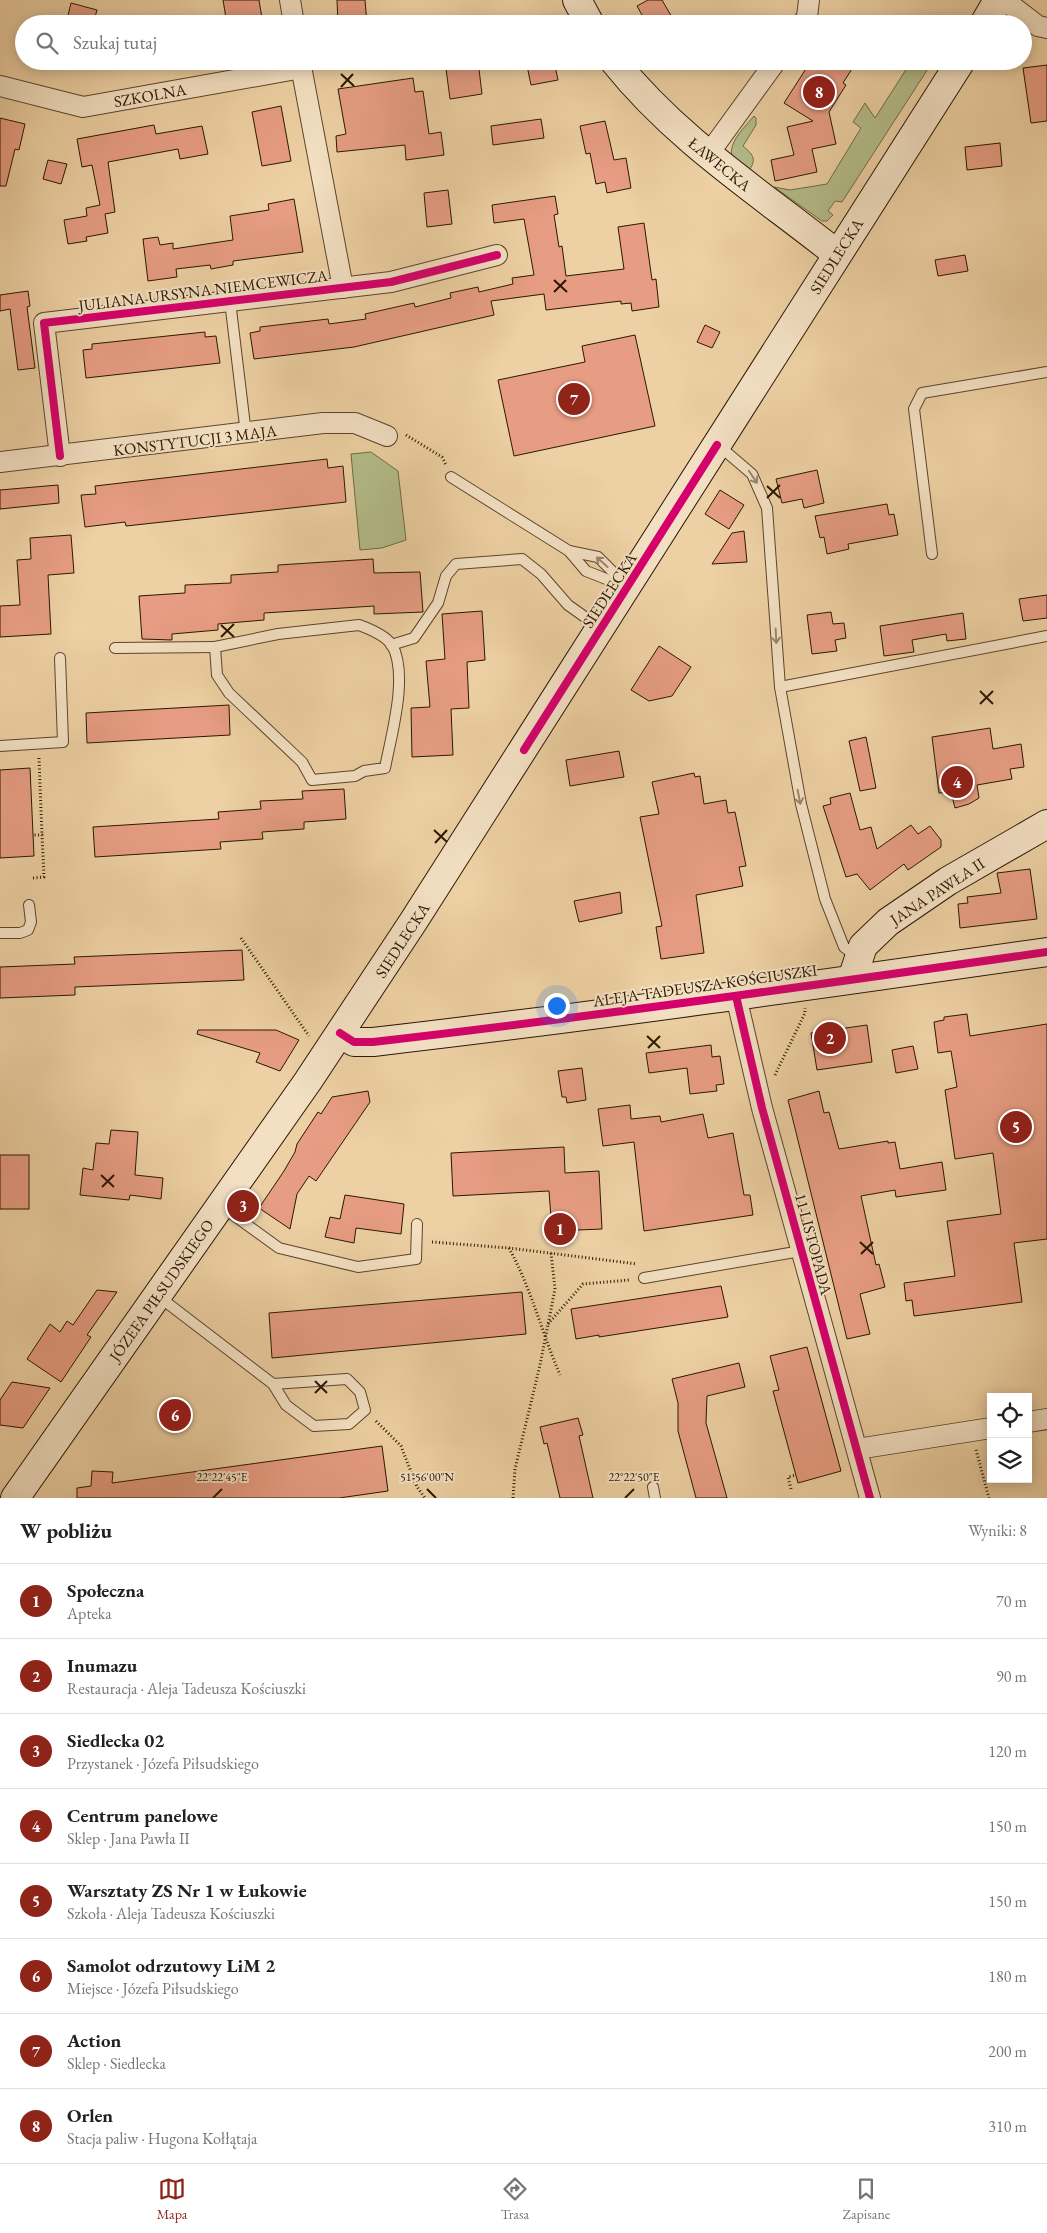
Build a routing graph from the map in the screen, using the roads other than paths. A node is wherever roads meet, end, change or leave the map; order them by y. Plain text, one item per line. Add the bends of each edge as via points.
1 (290, 0) edge
2 (576, 0) edge
3 (809, 0) edge
4 (998, 0) edge
5 (1004, 0) edge
6 (292, 15) edge
7 (585, 15) edge
8 (807, 15) edge
9 (989, 15) edge
10 (1024, 15) edge
11 (1032, 21) edge
12 (1047, 28) edge
13 (271, 70) edge
14 (302, 70) edge
15 (622, 70) edge
16 (769, 70) edge
17 (955, 70) edge
18 (0, 86) edge
19 (707, 156) junction
20 (837, 254) junction
21 (497, 255) dead end
22 (343, 288) junction
23 (230, 301) junction
24 (1047, 372) edge
25 (246, 434) junction
26 (387, 436) dead end
27 (717, 445) junction
28 (60, 456) junction
29 (0, 462) edge
30 (451, 477) dead end
31 (569, 551) junction
32 (932, 554) dead end
33 (627, 587) junction
34 (600, 628) junction
35 (1047, 636) edge
36 (391, 645) junction
37 (215, 647) junction
38 (115, 648) dead end
39 (60, 658) dead end
40 (780, 687) junction
41 (0, 746) edge
42 (1047, 824) edge
43 (29, 905) dead end
44 (0, 933) edge
45 (1047, 952) edge
46 (855, 968) junction
47 (736, 996) junction
48 (340, 1033) junction
49 (220, 1206) junction
50 (417, 1224) dead end
51 (801, 1251) junction
52 (644, 1278) road end
53 (157, 1296) junction
54 (273, 1384) junction
55 (1047, 1419) edge
56 (1032, 1421) edge
57 (987, 1429) edge
58 (857, 1449) junction
59 (653, 1487) dead end
60 (15, 1498) edge
61 (656, 1498) edge
62 (870, 1498) edge

1 - 6 street
2 - 7 main road
3 - 8 street
4 - 9 main road
5 - 10 street
11 - 12 street
13 - 18 street, SZKOLNA via 83,108
14 - 22 street
15 - 19 main road, ŁAWECKA via 660,114
16 - 19 street
17 - 20 main road, SIEDLECKA
19 - 20 main road, ŁAWECKA
20 - 27 main road, SIEDLECKA
21 - 22 street, JULIANA URSYNA NIEMCEWICZA via 391,282
22 - 23 street, JULIANA URSYNA NIEMCEWICZA
23 - 25 lane
23 - 28 street, JULIANA URSYNA NIEMCEWICZA via 44,323
24 - 32 lane via 922,393 914,409
25 - 26 street, KONSTYTUCJI 3 MAJA via 355,423
25 - 28 street, KONSTYTUCJI 3 MAJA
27 - 33 main road, SIEDLECKA
27 -> 40 lane via 752,474 767,508
28 - 29 street, KONSTYTUCJI 3 MAJA
30 - 31 lane
31 - 33 lane via 586,571
33 -> 31 lane via 598,557
33 - 34 main road, SIEDLECKA
34 - 36 lane via 568,605 541,574 522,559 456,564 446,576 438,603 414,638
34 - 48 main road, SIEDLECKA
35 - 40 lane
36 - 37 lane via 374,630 359,625 278,634
36 - 37 lane via 399,670 400,689 385,768 355,776 312,780 302,762 229,693 217,675
37 - 38 lane
39 - 41 lane via 63,742
40 -> 46 lane via 801,804 825,899
42 - 46 main road, JANA PAWŁA II via 948,880 888,922 863,946
43 - 44 lane via 31,922 28,930
45 - 46 main road, ALEJA TADEUSZA KOŚCIUSZKI
46 - 47 main road, ALEJA TADEUSZA KOŚCIUSZKI via 802,986
47 - 48 main road, ALEJA TADEUSZA KOŚCIUSZKI via 373,1042 354,1042
47 - 51 street, 11 LISTOPADA
48 - 49 main road, JÓZEFA PIŁSUDSKIEGO
49 - 50 lane via 279,1248 358,1266 416,1259
49 - 53 main road, JÓZEFA PIŁSUDSKIEGO
51 - 52 lane
51 - 58 street, 11 LISTOPADA
53 - 54 lane
53 - 60 main road, JÓZEFA PIŁSUDSKIEGO
54 - 54 lane via 286,1405 314,1426 349,1424 365,1410 360,1392 347,1380
55 - 56 street
57 - 58 street
58 - 62 street, 11 LISTOPADA
59 - 61 lane

